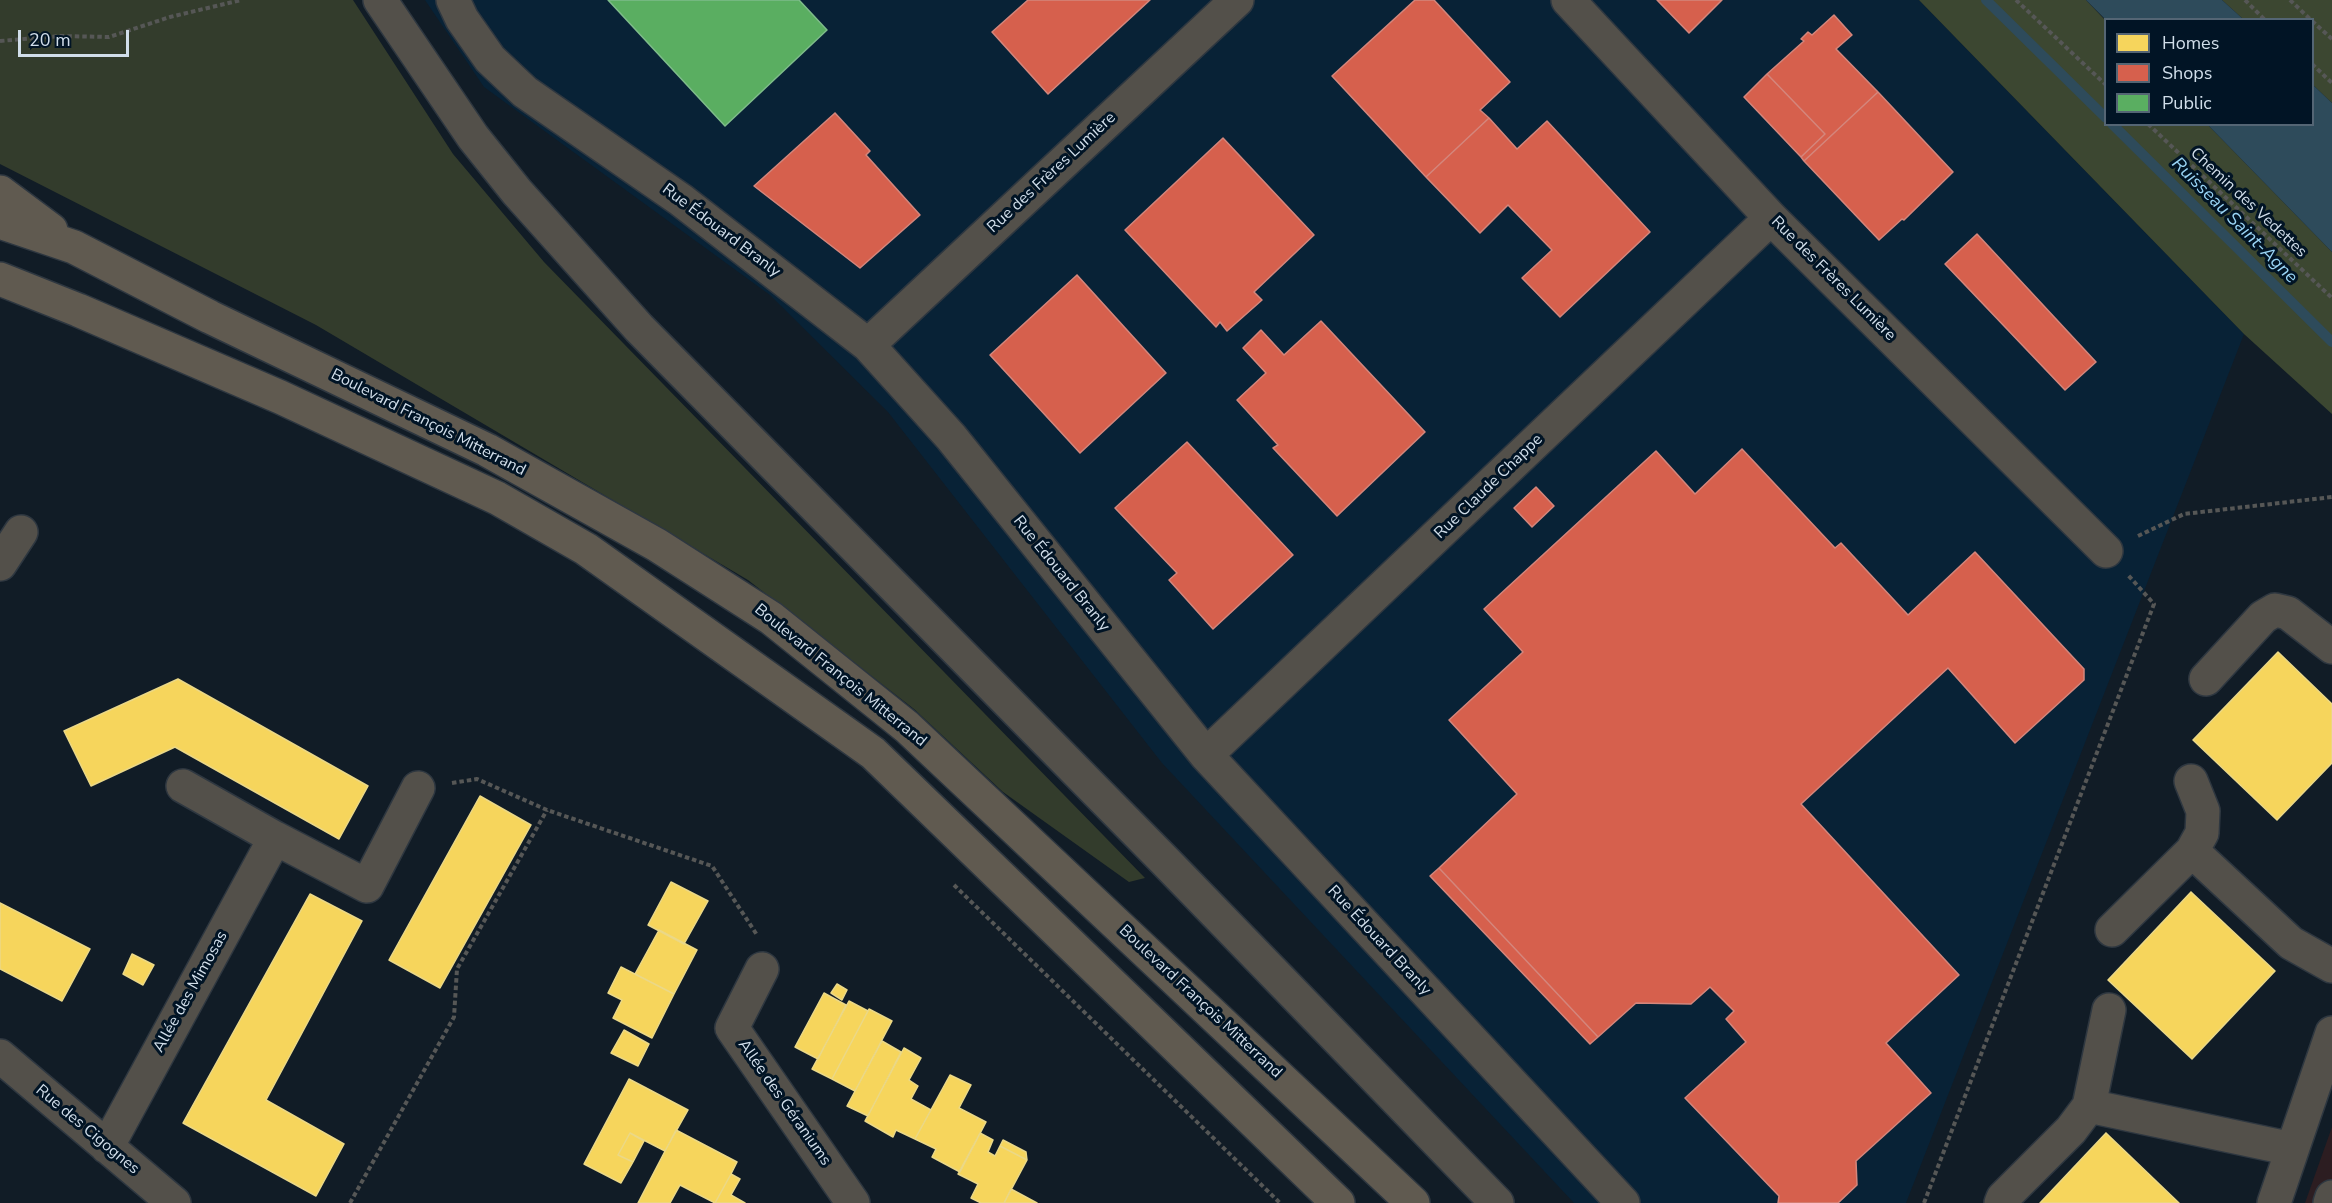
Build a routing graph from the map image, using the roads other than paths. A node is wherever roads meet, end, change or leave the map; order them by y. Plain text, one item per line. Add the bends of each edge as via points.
1 (380, 0) edge
2 (453, 0) edge
3 (1237, 0) edge
4 (1568, 0) edge
5 (0, 192) edge
6 (1771, 218) junction
7 (0, 222) edge
8 (74, 248) junction
9 (0, 279) edge
10 (868, 345) junction
11 (21, 532) dead end
12 (2106, 551) road end
13 (0, 564) edge
14 (2332, 647) edge
15 (2206, 679) dead end
16 (1206, 755) junction
17 (2191, 781) dead end
18 (183, 786) dead end
19 (418, 788) road end
20 (275, 838) junction
21 (2192, 851) junction
22 (2112, 930) dead end
23 (2332, 966) edge
24 (762, 969) road end
25 (2109, 1010) dead end
26 (2332, 1032) edge
27 (0, 1056) edge
28 (2089, 1106) junction
29 (107, 1147) junction
30 (2292, 1149) junction
31 (2332, 1197) edge
32 (174, 1203) edge
33 (853, 1203) edge
34 (1338, 1203) edge
35 (1413, 1203) edge
36 (1497, 1203) edge
37 (1623, 1203) edge
38 (2001, 1203) edge
39 (2274, 1203) edge
40 (2330, 1203) edge

1 - 36 street via 480,146 639,328
2 - 10 street, Rue Édouard Branly via 490,59 525,92 681,200
3 - 10 street, Rue des Frères Lumière
4 - 6 street, Rue des Frères Lumière
5 - 8 main road
6 - 12 street, Rue des Frères Lumière
6 - 16 street, Rue Claude Chappe
7 - 8 main road, Boulevard François Mitterrand
8 - 35 main road, Boulevard François Mitterrand via 487,450 657,545 771,618 907,727
9 - 34 main road via 280,397 497,498 586,549 873,753
10 - 16 street, Rue Édouard Branly via 951,437
11 - 13 street
14 - 15 street via 2288,613 2275,610 2262,617
16 - 37 street, Rue Édouard Branly
17 - 21 street via 2203,811 2202,833
18 - 20 street
19 - 20 street via 367,886
20 - 29 street, Allée des Mimosas
21 - 22 street
21 - 23 street via 2291,942
24 - 33 street, Allée des Géraniums via 732,1028
25 - 28 street
26 - 30 street
27 - 29 street, Rue des Cigognes
28 - 30 street
28 - 38 street
29 - 32 street, Rue des Cigognes
30 - 39 street
31 - 40 street

